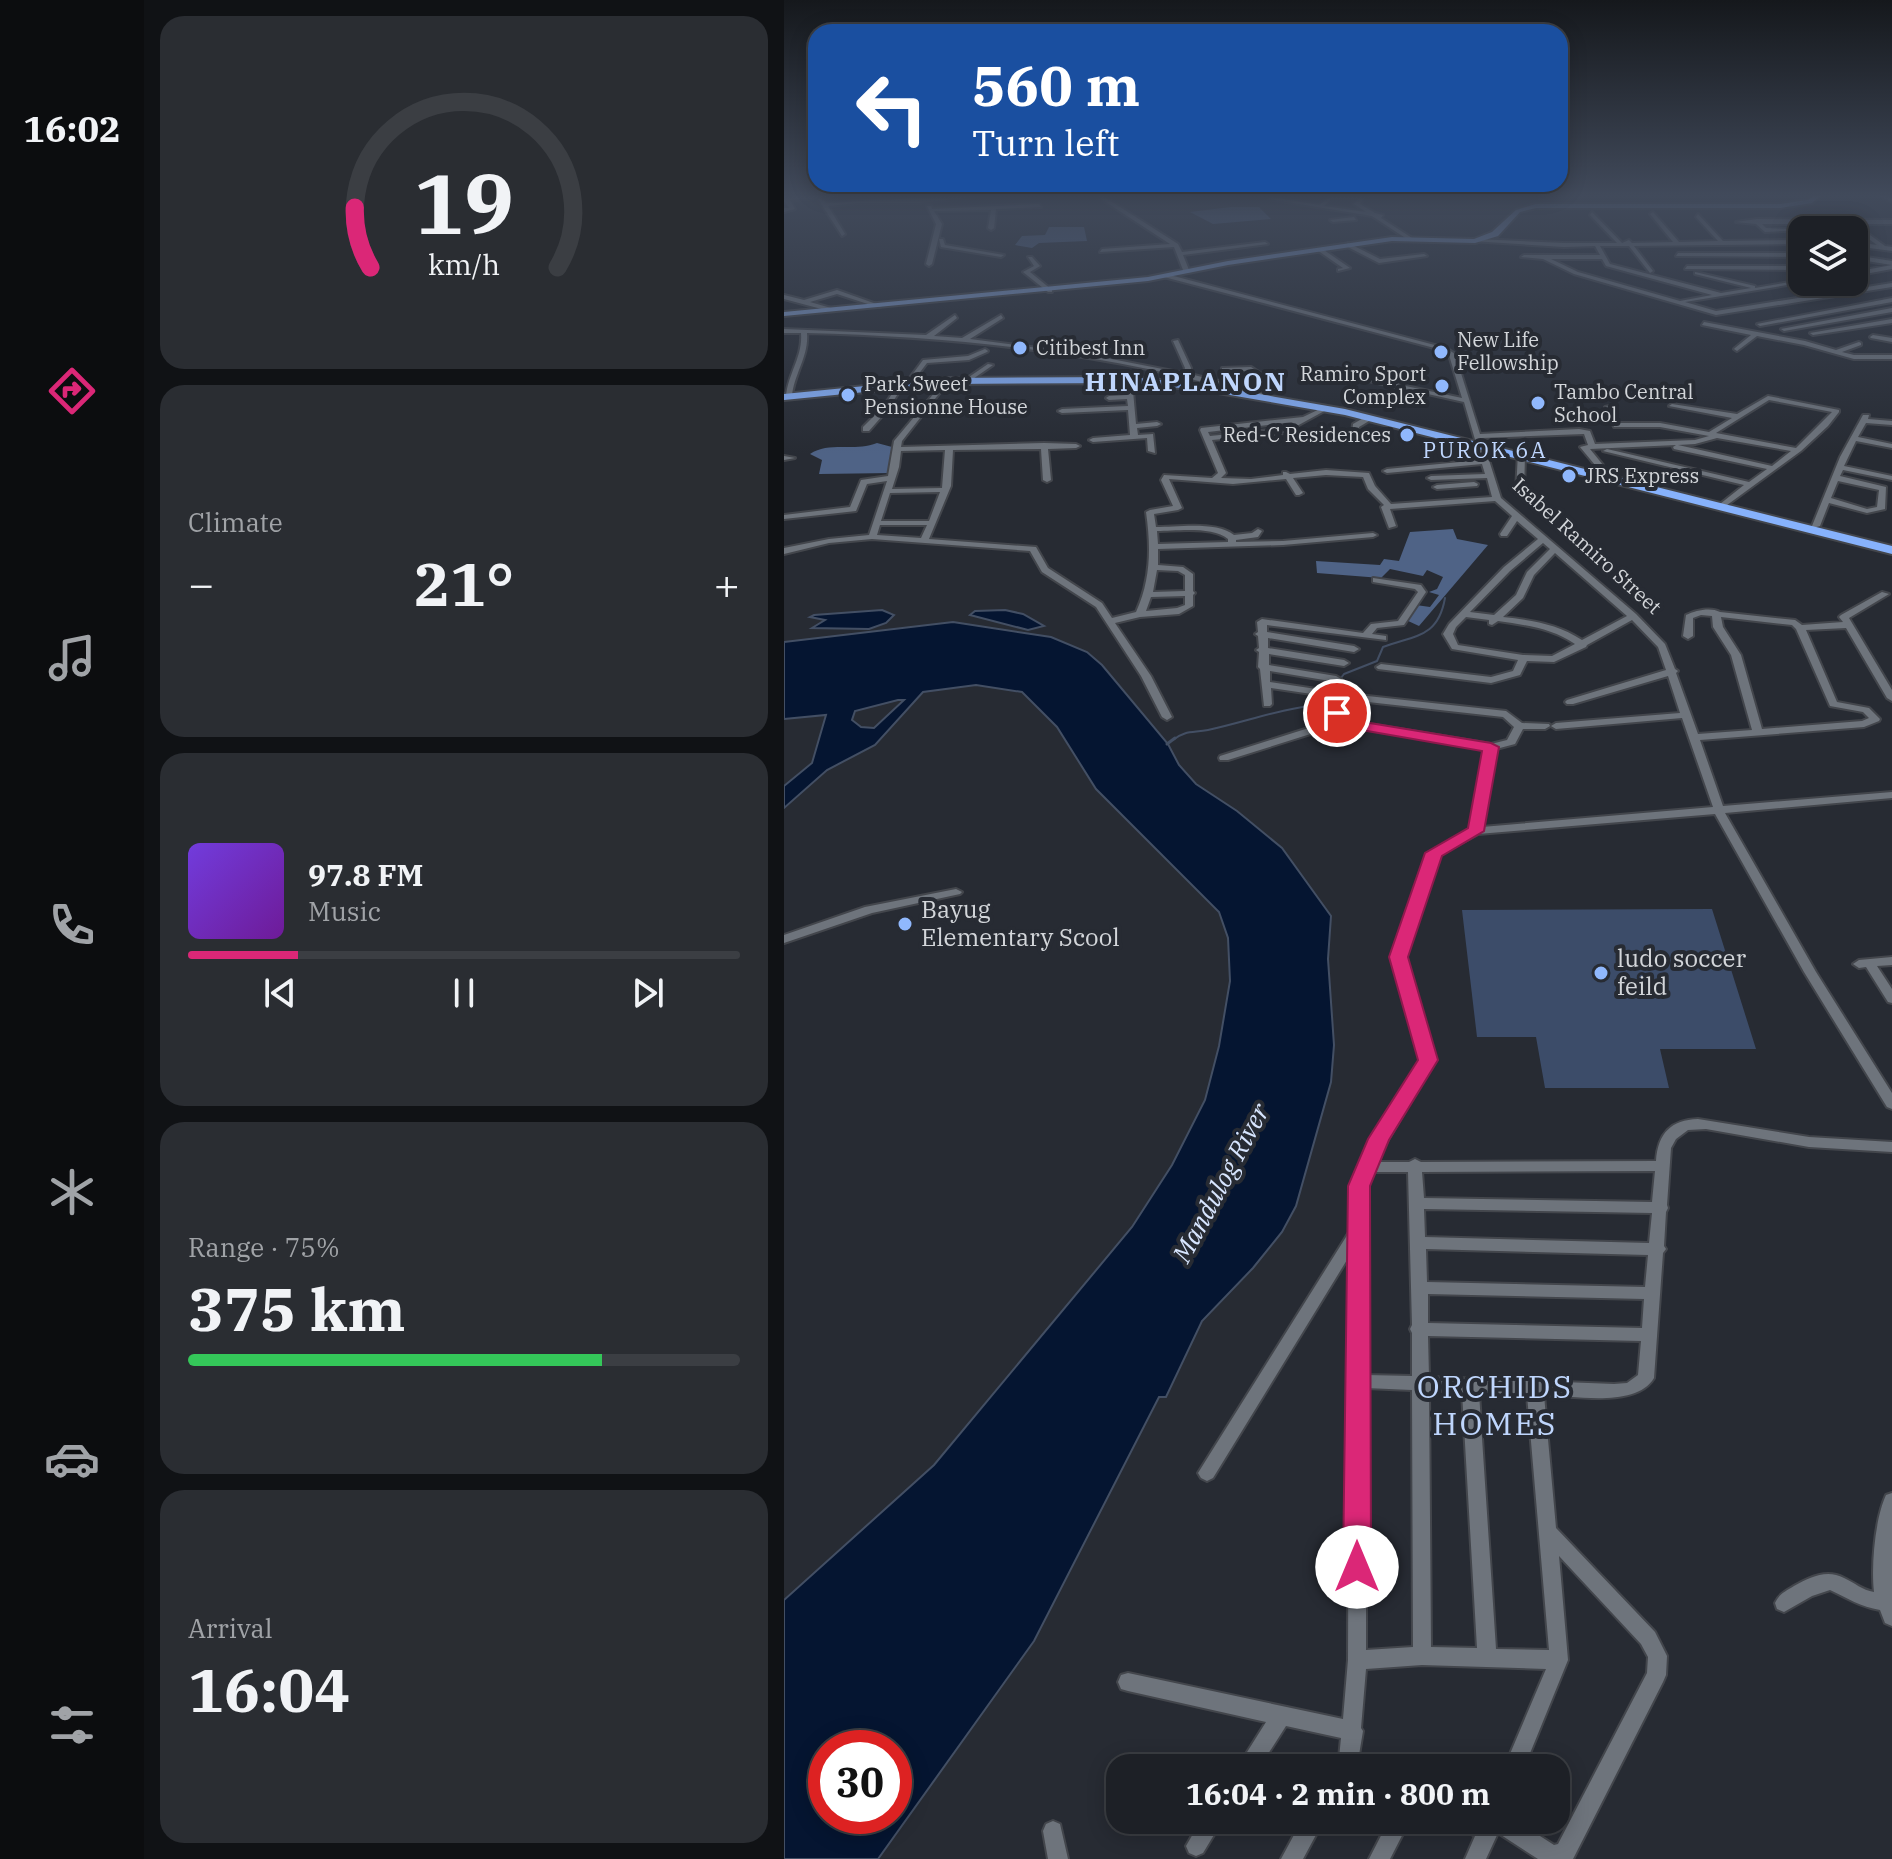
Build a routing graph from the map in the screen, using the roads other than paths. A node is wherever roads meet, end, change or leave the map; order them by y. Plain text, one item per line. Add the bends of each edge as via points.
1 (1034, 280) edge
2 (1136, 280) edge
3 (1179, 280) edge
4 (1600, 280) edge
5 (1662, 280) edge
6 (1730, 280) edge
7 (1788, 284) edge
8 (1892, 285) edge
9 (1761, 288) junction
10 (1046, 291) junction
11 (1721, 295) junction
12 (784, 297) edge
13 (1892, 300) edge
14 (805, 302) junction
15 (1054, 302) dead end
16 (1679, 302) junction
17 (1866, 304) junction
18 (879, 306) junction
19 (829, 309) junction
20 (1882, 311) junction
21 (784, 314) edge
22 (1892, 316) edge
23 (955, 317) dead end
24 (1001, 317) dead end
25 (1704, 324) dead end
26 (1784, 329) junction
27 (784, 331) edge
28 (804, 331) junction
29 (1880, 332) dead end
30 (1756, 334) junction
31 (1892, 334) edge
32 (929, 336) junction
33 (1873, 337) dead end
34 (965, 339) junction
35 (1892, 340) edge
36 (1176, 341) dead end
37 (1859, 344) dead end
38 (1737, 349) dead end
39 (985, 351) dead end
40 (1838, 351) junction
41 (1882, 356) junction
42 (1892, 357) edge
43 (990, 365) dead end
44 (1892, 367) edge
45 (1224, 369) dead end
46 (1340, 374) dead end
47 (1186, 375) junction
48 (968, 380) junction
49 (1129, 382) junction
50 (945, 383) junction
51 (1205, 384) junction
52 (903, 385) junction
53 (1230, 386) junction
54 (786, 397) edge
55 (1129, 397) junction
56 (1272, 397) junction
57 (1109, 398) dead end
58 (1467, 401) junction
59 (1672, 406) dead end
60 (1608, 407) dead end
61 (1130, 408) junction
62 (1326, 408) junction
63 (1062, 411) dead end
64 (1735, 416) junction
65 (1370, 418) junction
66 (1892, 423) edge
67 (1157, 424) dead end
68 (1134, 426) junction
69 (866, 429) dead end
70 (1355, 432) dead end
71 (1713, 435) junction
72 (1134, 436) junction
73 (1856, 439) junction
74 (1093, 440) dead end
75 (1477, 440) junction
76 (1661, 444) junction
77 (1044, 445) junction
78 (1076, 446) dead end
79 (1892, 446) edge
80 (1589, 447) junction
81 (949, 448) junction
82 (896, 449) junction
83 (1796, 450) junction
84 (1152, 451) dead end
85 (1521, 455) junction
86 (1484, 462) junction
87 (1840, 467) junction
88 (1772, 468) junction
89 (1387, 471) dead end
90 (1286, 474) junction
91 (1599, 474) junction
92 (892, 478) junction
93 (1431, 478) dead end
94 (1837, 478) junction
95 (1892, 478) edge
96 (1489, 479) junction
97 (1047, 480) dead end
98 (1214, 480) junction
99 (1748, 484) junction
100 (1437, 487) dead end
101 (945, 490) junction
102 (888, 491) junction
103 (1520, 491) dead end
104 (1299, 493) dead end
105 (1497, 499) junction
106 (1828, 500) junction
107 (1388, 505) junction
108 (1723, 506) junction
109 (784, 517) edge
110 (1516, 517) junction
111 (877, 523) junction
112 (933, 523) junction
113 (1392, 526) dead end
114 (1816, 526) junction
115 (1153, 529) junction
116 (1258, 531) dead end
117 (1504, 534) dead end
118 (1373, 535) dead end
119 (872, 537) junction
120 (925, 539) junction
121 (1543, 539) junction
122 (1232, 541) junction
123 (1156, 547) junction
124 (1892, 548) edge
125 (1554, 549) junction
126 (784, 551) edge
127 (1155, 567) junction
128 (1376, 580) dead end
129 (1191, 593) junction
130 (1885, 594) dead end
131 (1147, 595) junction
132 (1870, 601) junction
133 (1892, 603) edge
134 (1716, 612) junction
135 (1140, 614) junction
136 (1466, 614) junction
137 (1633, 616) junction
138 (1112, 621) junction
139 (1491, 622) junction
140 (1846, 625) junction
141 (1800, 628) junction
142 (1260, 634) junction
143 (1365, 636) junction
144 (1688, 636) dead end
145 (1383, 638) dead end
146 (1583, 645) junction
147 (1354, 649) dead end
148 (1261, 650) junction
149 (1523, 658) junction
150 (1344, 663) dead end
151 (1263, 667) junction
152 (1381, 667) dead end
153 (1673, 671) junction
154 (1336, 679) dead end
155 (1266, 684) junction
156 (1337, 695) junction
157 (1892, 698) edge
158 (1570, 702) dead end
159 (1267, 704) dead end
160 (1687, 715) junction
161 (1167, 717) dead end
162 (1339, 722) junction
163 (1519, 726) junction
164 (1758, 732) junction
165 (1695, 737) junction
166 (1491, 747) junction
167 (1224, 758) dead end
168 (1892, 795) edge
169 (1721, 815) junction
170 (1476, 831) junction
171 (956, 892) dead end
172 (784, 939) edge
173 (1892, 961) edge
174 (1892, 999) edge
175 (1892, 1104) edge
176 (1892, 1147) edge
177 (1415, 1164) junction
178 (1663, 1166) junction
179 (1365, 1167) junction
180 (1418, 1203) junction
181 (1661, 1208) junction
182 (1358, 1230) junction
183 (1418, 1243) junction
184 (1658, 1249) junction
185 (1420, 1288) junction
186 (1653, 1293) junction
187 (1418, 1329) junction
188 (1648, 1335) junction
189 (1356, 1381) junction
190 (1418, 1383) junction
191 (1470, 1385) junction
192 (1535, 1388) junction
193 (1207, 1473) dead end
194 (1892, 1501) edge
195 (1549, 1533) junction
196 (1784, 1603) dead end
197 (1888, 1610) edge
198 (1422, 1656) junction
199 (1487, 1658) junction
200 (1357, 1660) junction
201 (1559, 1660) junction
202 (1128, 1682) dead end
203 (1281, 1716) junction
204 (1353, 1731) junction
205 (1256, 1754) edge
206 (1353, 1754) edge
207 (1520, 1754) edge
208 (1053, 1831) dead end
209 (1204, 1834) edge
210 (1306, 1834) edge
211 (1392, 1834) edge
212 (1487, 1834) edge
213 (1511, 1834) edge
214 (1196, 1846) dead end
215 (1058, 1859) edge
216 (1291, 1859) edge
217 (1379, 1859) edge
218 (1475, 1859) edge

1 - 10 street
2 - 10 main road
3 - 58 street, Isabel Ramiro Street via 1444,349 1452,354
4 - 16 street
5 - 11 street
6 - 9 street
7 - 9 street
8 - 16 street via 1724,313
9 - 11 street
10 - 15 street
10 - 18 main road
11 - 16 street
12 - 14 street
13 - 17 street
14 - 18 street via 837,292
14 - 19 street
17 - 20 street
17 - 26 street via 1758,323
18 - 19 main road
19 - 21 main road
20 - 22 street
20 - 26 street
22 - 26 street via 1816,336
23 - 32 street
24 - 34 street
25 - 30 street
27 - 28 street
28 - 32 street via 913,331
28 - 54 street via 805,353
29 - 31 street
30 - 38 street
30 - 40 street
32 - 34 street
33 - 35 street
34 - 47 street
36 - 47 street
37 - 40 street
39 - 52 street via 969,358 925,361
40 - 41 street via 1860,358
41 - 42 street
41 - 44 street
43 - 48 street
45 - 53 street via 1246,368 1264,378
46 - 58 street
47 - 51 street
48 - 49 highway
48 - 50 highway
49 - 50 highway
49 - 51 highway
49 - 55 street
49 - 56 highway
50 - 52 highway
50 - 82 street via 907,427
51 - 53 street
51 - 56 highway
52 - 54 highway
52 - 69 street
53 - 56 street
55 - 57 street
55 - 61 street
56 - 62 highway
58 - 75 street, Isabel Ramiro Street
59 - 64 street
60 - 71 street via 1617,425 1660,425
61 - 63 street
61 - 68 street
62 - 65 highway
62 - 98 street via 1303,419 1202,432 1222,473
64 - 71 street
64 - 83 street via 1768,398 1837,411
65 - 70 street
65 - 75 highway
66 - 73 street via 1866,419
67 - 68 street
68 - 72 street
71 - 76 street via 1702,441
71 - 83 street
72 - 74 street
72 - 84 street via 1150,436
73 - 79 street
73 - 87 street
75 - 80 street via 1579,431 1587,433
75 - 85 highway
75 - 86 street, Isabel Ramiro Street
76 - 80 street
76 - 88 street
77 - 78 street
77 - 81 street via 1030,441
77 - 97 street
80 - 91 street
80 - 99 street
81 - 82 street
81 - 101 street
82 - 92 street
83 - 88 street
85 - 91 highway
85 - 103 street
86 - 89 street
86 - 96 street, Isabel Ramiro Street
87 - 94 street
87 - 95 street
88 - 99 street
90 - 98 street
90 - 104 street
90 - 107 street via 1332,470 1366,475
91 - 108 highway
92 - 102 street
92 - 109 street via 864,482 853,509
93 - 96 street
94 - 106 street
94 - 106 street via 1883,489 1881,509 1867,511
96 - 100 street
96 - 105 street, Isabel Ramiro Street
98 - 115 street via 1167,477 1178,508 1150,512
99 - 108 street
101 - 102 street
101 - 112 street
102 - 111 street
105 - 107 street
105 - 110 street, Isabel Ramiro Street
106 - 114 street
107 - 113 street via 1384,508
108 - 114 highway
108 - 124 highway
110 - 117 street
110 - 121 street, Isabel Ramiro Street
111 - 112 street
111 - 119 street
112 - 120 street
114 - 124 highway
115 - 122 street via 1221,530
115 - 123 street
116 - 122 street
118 - 122 street
119 - 120 street
119 - 126 street
120 - 138 street via 1033,549 1045,570 1099,605
121 - 125 street, Isabel Ramiro Street
121 - 136 street
122 - 123 street
123 - 127 street
125 - 137 street, Isabel Ramiro Street
125 - 139 street via 1530,574 1520,596
127 - 129 street via 1185,571
127 - 131 street
128 - 143 street via 1422,592 1401,623 1374,626
129 - 131 street
129 - 135 street via 1186,609
130 - 132 street
131 - 135 street
132 - 133 street
132 - 140 street via 1845,614
134 - 141 street via 1787,621
134 - 144 street via 1689,617
134 - 164 street via 1718,627 1736,655
135 - 138 street
136 - 139 street
136 - 149 street via 1448,634 1455,647
137 - 146 street
137 - 153 street, Isabel Ramiro Street via 1656,638
138 - 161 street
139 - 146 street via 1562,629
140 - 141 street
140 - 157 street
141 - 164 street via 1833,704 1866,710 1875,719
142 - 143 street via 1262,622 1268,620
142 - 147 street
142 - 148 street
143 - 145 street
146 - 149 street via 1554,659
148 - 150 street
148 - 151 street
149 - 152 street via 1517,673 1491,680
151 - 154 street
151 - 155 street
153 - 158 street
153 - 160 street, Isabel Ramiro Street
155 - 156 street
155 - 159 street
156 - 162 street
156 - 163 street via 1506,714
160 - 163 street
160 - 165 street, Isabel Ramiro Street
162 - 166 street
162 - 167 street
163 - 166 street via 1511,742
164 - 165 street
165 - 169 street, Isabel Ramiro Street
166 - 170 street
168 - 169 street
169 - 170 street
169 - 175 street, Isabel Ramiro Street
170 - 179 street via 1440,848 1427,866 1398,963 1428,1060
171 - 172 street via 869,910
173 - 174 street via 1864,963
176 - 178 street via 1809,1142 1692,1123 1673,1130
177 - 178 street
177 - 179 street
177 - 180 street
178 - 181 street
179 - 182 street
180 - 181 street
180 - 183 street
181 - 184 street
182 - 189 street
182 - 193 street
183 - 184 street
183 - 185 street
184 - 186 street
185 - 186 street
185 - 187 street
186 - 188 street
187 - 188 street
187 - 190 street
188 - 192 street via 1646,1378 1631,1389
189 - 190 street
189 - 200 street
190 - 191 street
190 - 198 street
191 - 192 street
191 - 199 street
192 - 195 street
194 - 197 street via 1882,1563
195 - 201 street
195 - 213 street via 1648,1638 1658,1656 1656,1675 1565,1852 1552,1856
196 - 197 street via 1821,1579
198 - 199 street
198 - 200 street
199 - 201 street
200 - 204 street
201 - 207 street
202 - 203 street
203 - 204 street
203 - 205 street
204 - 206 street
208 - 215 street
209 - 214 street
210 - 216 street
211 - 217 street
212 - 218 street

